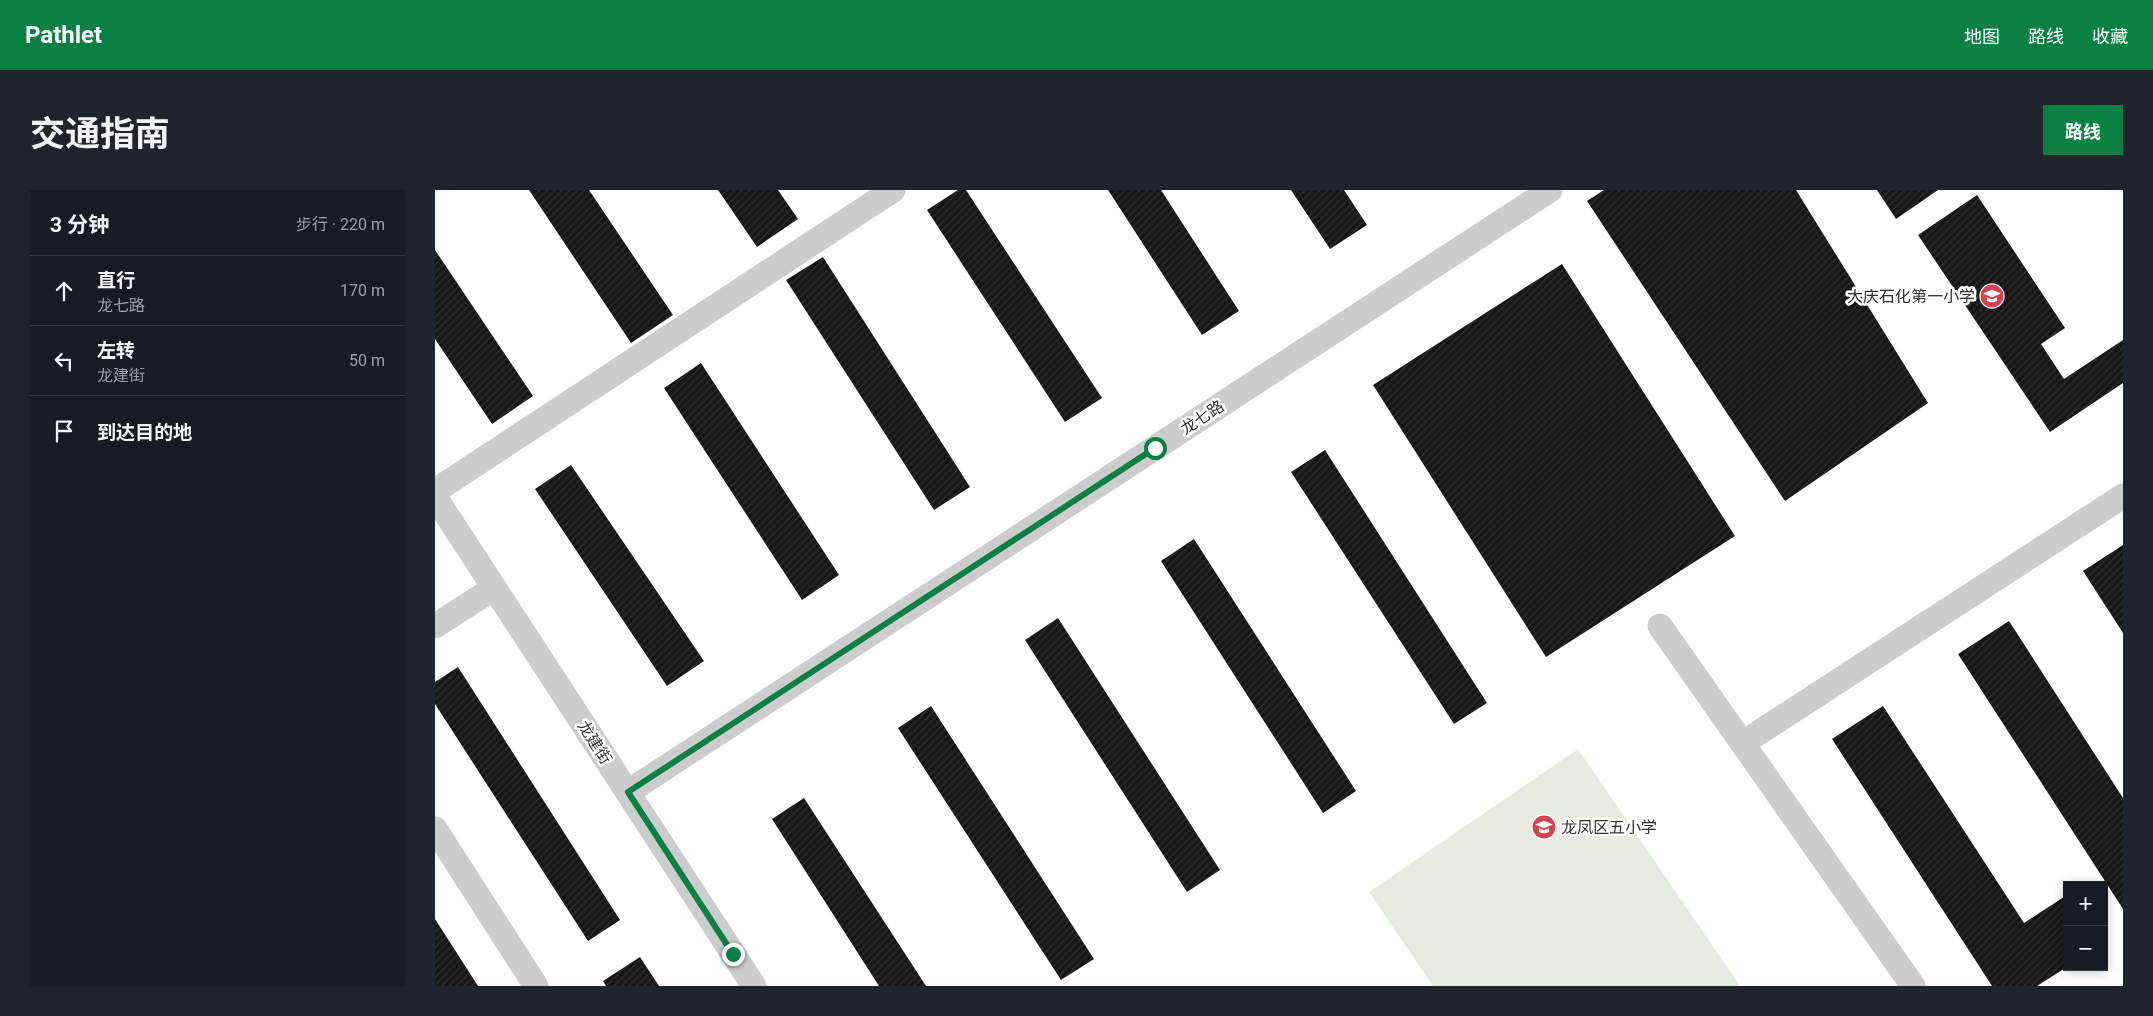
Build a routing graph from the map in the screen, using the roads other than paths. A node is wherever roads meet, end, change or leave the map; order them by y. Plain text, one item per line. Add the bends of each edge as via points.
1 (893, 190) edge
2 (1551, 190) edge
3 (435, 490) edge
4 (2123, 496) edge
5 (435, 497) edge
6 (494, 588) junction
7 (435, 626) edge
8 (1660, 626) dead end
9 (1743, 743) junction
10 (628, 792) junction
11 (435, 830) edge
12 (536, 986) edge
13 (754, 986) edge
14 (1913, 986) edge

1 - 3 street
2 - 10 street, 龙七路
4 - 9 street
5 - 6 street, 龙建街
6 - 7 street
6 - 10 street, 龙建街
8 - 9 street
9 - 14 street
10 - 13 street, 龙建街
11 - 12 street

